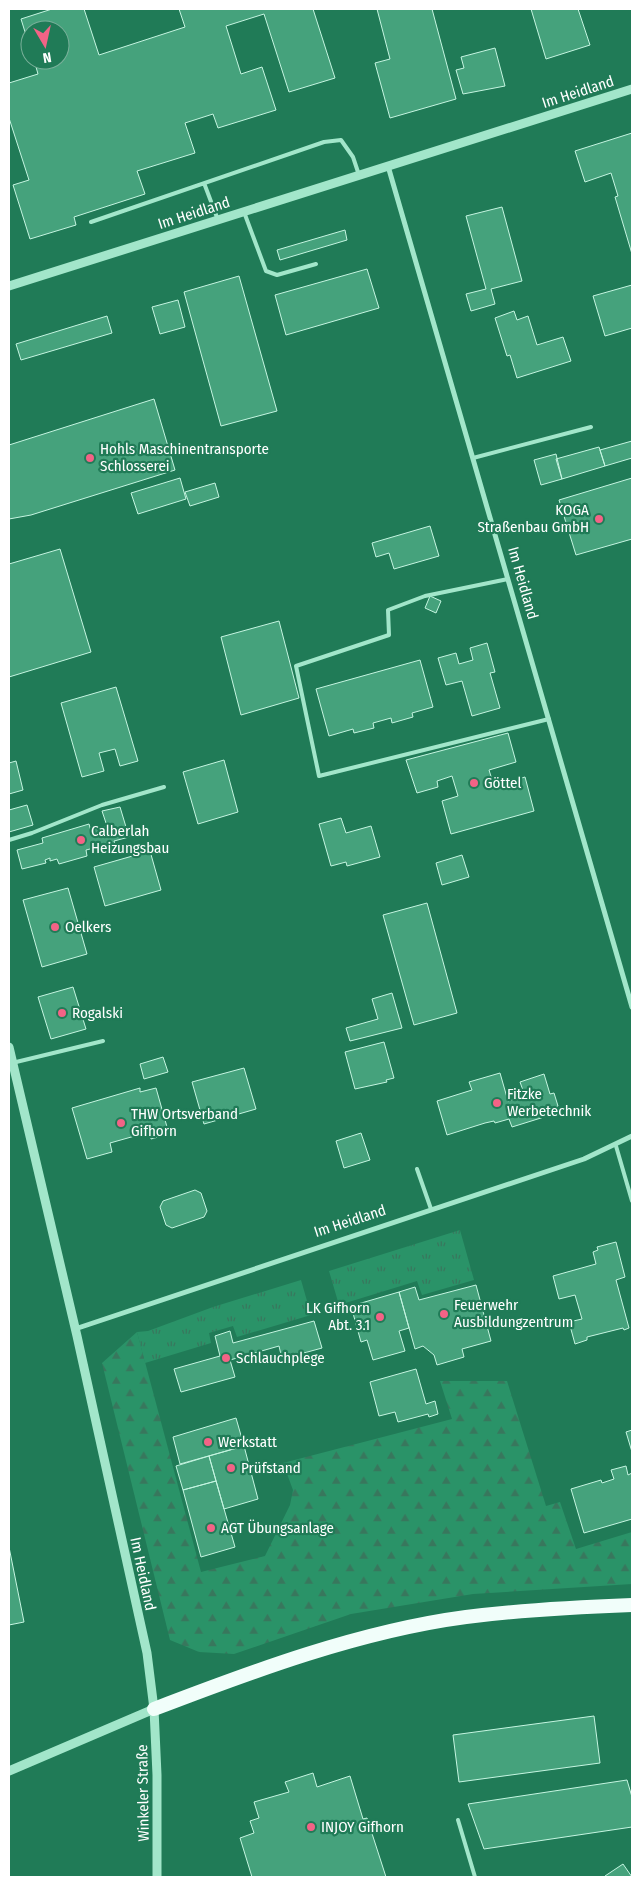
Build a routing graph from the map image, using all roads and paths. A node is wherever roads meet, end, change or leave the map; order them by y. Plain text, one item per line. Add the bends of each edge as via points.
1 (632, 89) edge
2 (388, 166) junction
3 (359, 175) junction
4 (204, 183) junction
5 (244, 212) junction
6 (218, 220) junction
7 (91, 222) dead end
8 (316, 264) dead end
9 (9, 286) edge
10 (591, 427) dead end
11 (473, 458) junction
12 (508, 579) junction
13 (548, 719) junction
14 (164, 787) dead end
15 (9, 840) edge
16 (632, 1007) edge
17 (103, 1041) dead end
18 (9, 1047) edge
19 (12, 1063) junction
20 (632, 1136) edge
21 (616, 1146) junction
22 (418, 1169) dead end
23 (632, 1201) edge
24 (431, 1209) junction
25 (75, 1329) junction
26 (632, 1604) edge
27 (154, 1709) junction
28 (9, 1771) edge
29 (458, 1820) dead end
30 (157, 1877) edge
31 (475, 1877) edge

1 - 2 street, Im Heidland
2 - 3 street, Im Heidland
2 - 11 street, Im Heidland
3 - 4 lane via 353,157 341,140 324,142
3 - 5 street, Im Heidland
4 - 6 lane
4 - 7 lane
5 - 6 street, Im Heidland
5 - 8 lane via 266,271 277,275
6 - 9 street, Im Heidland
10 - 11 lane
11 - 12 street, Im Heidland
12 - 13 street, Im Heidland
12 - 13 lane via 425,596 388,610 389,635 296,666 319,776
13 - 16 street, Im Heidland
14 - 15 lane via 102,804
17 - 19 lane
18 - 19 street, Im Heidland
19 - 25 street, Im Heidland
20 - 21 street, Im Heidland
21 - 23 lane
21 - 24 street, Im Heidland
22 - 24 lane
24 - 25 street, Im Heidland
25 - 27 street, Im Heidland via 147,1653
26 - 27 highway via 465,1617 362,1638 257,1670
27 - 28 street
27 - 30 street, Winkeler Straße
29 - 31 lane

